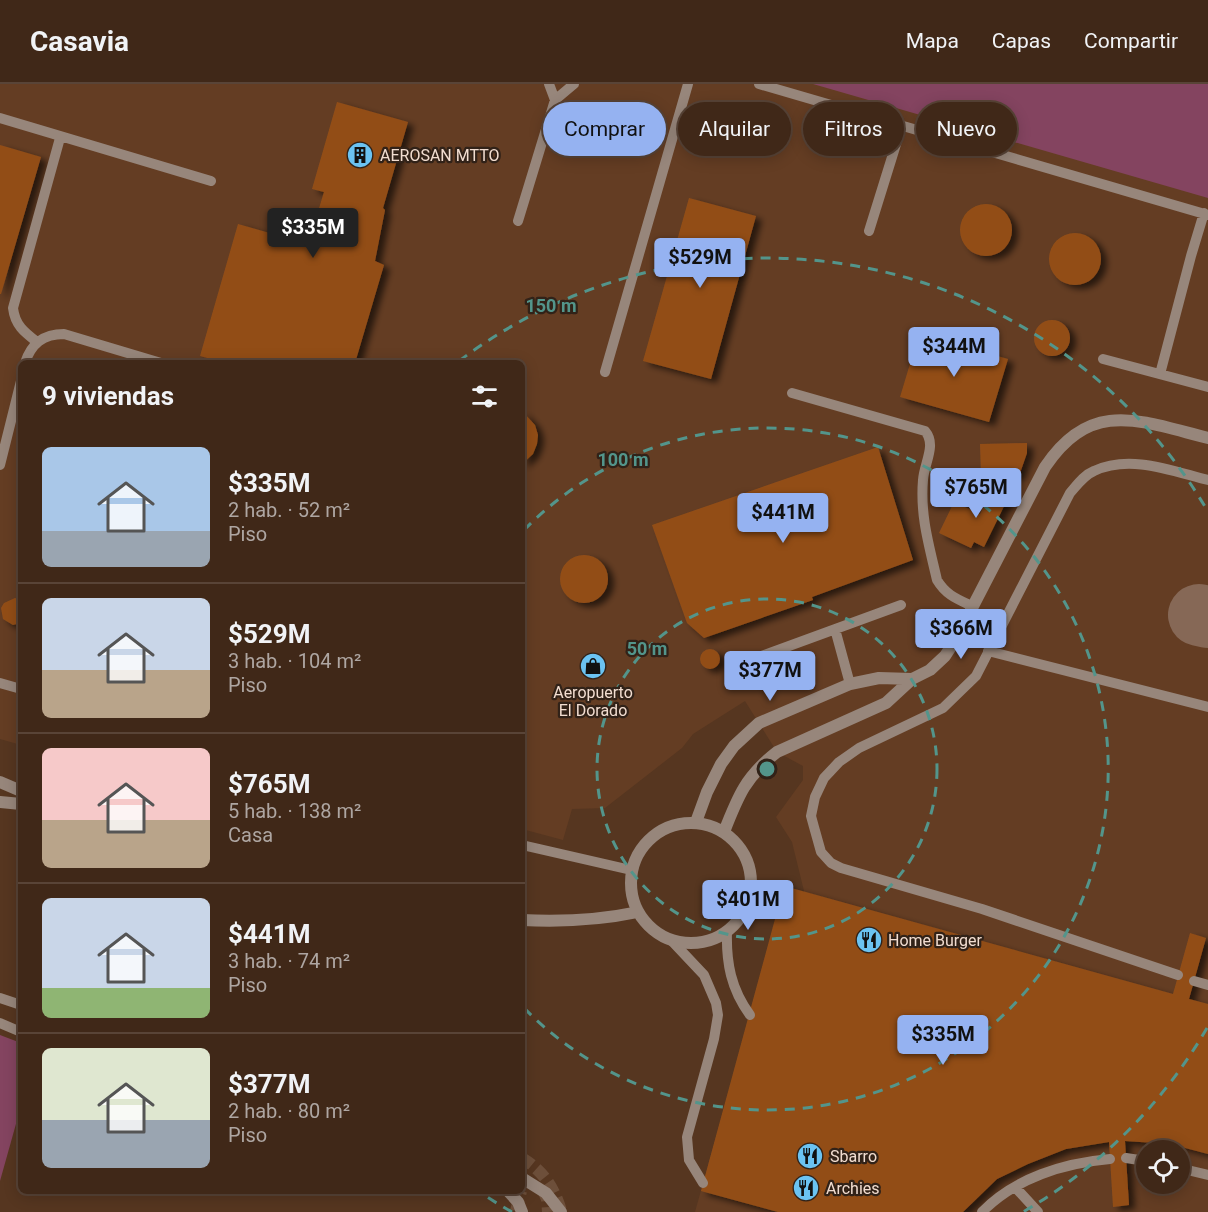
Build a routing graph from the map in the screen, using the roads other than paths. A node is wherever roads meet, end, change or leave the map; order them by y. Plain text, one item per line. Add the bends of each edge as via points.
1 (549, 84) edge
2 (574, 84) edge
3 (688, 84) edge
4 (759, 84) edge
5 (555, 100) junction
6 (822, 102) edge
7 (0, 118) edge
8 (904, 126) edge
9 (60, 138) junction
10 (892, 156) edge
11 (211, 181) dead end
12 (1206, 214) edge
13 (518, 221) dead end
14 (869, 231) dead end
15 (37, 342) junction
16 (1103, 359) dead end
17 (27, 360) edge
18 (151, 360) edge
19 (605, 372) dead end
20 (1160, 374) junction
21 (1208, 387) edge
22 (18, 393) edge
23 (792, 393) dead end
24 (1208, 438) edge
25 (0, 465) edge
26 (1208, 480) edge
27 (901, 605) dead end
28 (972, 606) junction
29 (835, 629) junction
30 (988, 651) junction
31 (737, 665) dead end
32 (912, 679) junction
33 (0, 683) edge
34 (850, 684) junction
35 (18, 688) edge
36 (1208, 707) edge
37 (0, 782) edge
38 (18, 790) edge
39 (0, 802) edge
40 (18, 804) edge
41 (696, 822) junction
42 (724, 832) junction
43 (525, 846) edge
44 (631, 870) junction
45 (638, 912) junction
46 (525, 920) edge
47 (727, 931) junction
48 (670, 940) junction
49 (1178, 975) dead end
50 (1194, 981) dead end
51 (1208, 985) edge
52 (0, 998) edge
53 (18, 1004) edge
54 (750, 1015) dead end
55 (0, 1023) edge
56 (18, 1031) edge
57 (1110, 1158) dead end
58 (1126, 1158) dead end
59 (1136, 1160) edge
60 (1190, 1171) edge
61 (1208, 1175) edge
62 (525, 1180) edge
63 (703, 1183) dead end
64 (1016, 1187) junction
65 (511, 1194) edge
66 (522, 1212) edge
67 (561, 1212) edge
68 (982, 1212) edge
69 (1038, 1212) edge

1 - 5 lane
2 - 5 lane
3 - 19 lane
4 - 6 lane
5 - 13 lane
7 - 9 lane
8 - 12 lane
9 - 11 lane
9 - 15 lane via 13,308 19,328
10 - 14 lane
12 - 20 lane
15 - 17 lane
15 - 18 lane via 64,334
16 - 20 lane
20 - 21 lane
22 - 25 lane
23 - 28 lane via 925,431 931,445 923,477 922,512 937,580 951,596
24 - 28 street via 1120,420 1082,429 1070,436 1045,467
26 - 30 lane via 1131,463 1111,465 1086,475 1070,493
27 - 29 lane
28 - 32 street via 945,656
29 - 31 lane
29 - 34 lane
30 - 36 lane
30 - 49 lane via 976,676 943,708 859,748 824,778 812,816 821,852 841,868 982,909
32 - 34 street via 879,678
32 - 42 street via 886,703 777,752 762,764 741,790
33 - 35 lane
34 - 41 street via 759,723 747,733 721,764
37 - 38 street
39 - 40 street
41 - 42 street
41 - 44 street via 675,825 655,834 640,850
42 - 47 street via 744,852 751,881 745,909
43 - 44 lane
44 - 45 street via 632,899
45 - 46 street via 611,918
45 - 48 street via 646,924
47 - 48 street via 700,942
47 - 54 lane via 729,971
48 - 63 lane via 704,975 718,1015 687,1137 688,1160
50 - 51 lane
52 - 53 lane
55 - 56 lane
57 - 64 lane via 1062,1167
58 - 59 lane
60 - 61 lane
62 - 67 street, bridge via 546,1193
64 - 68 lane
64 - 69 lane
65 - 66 street, bridge

